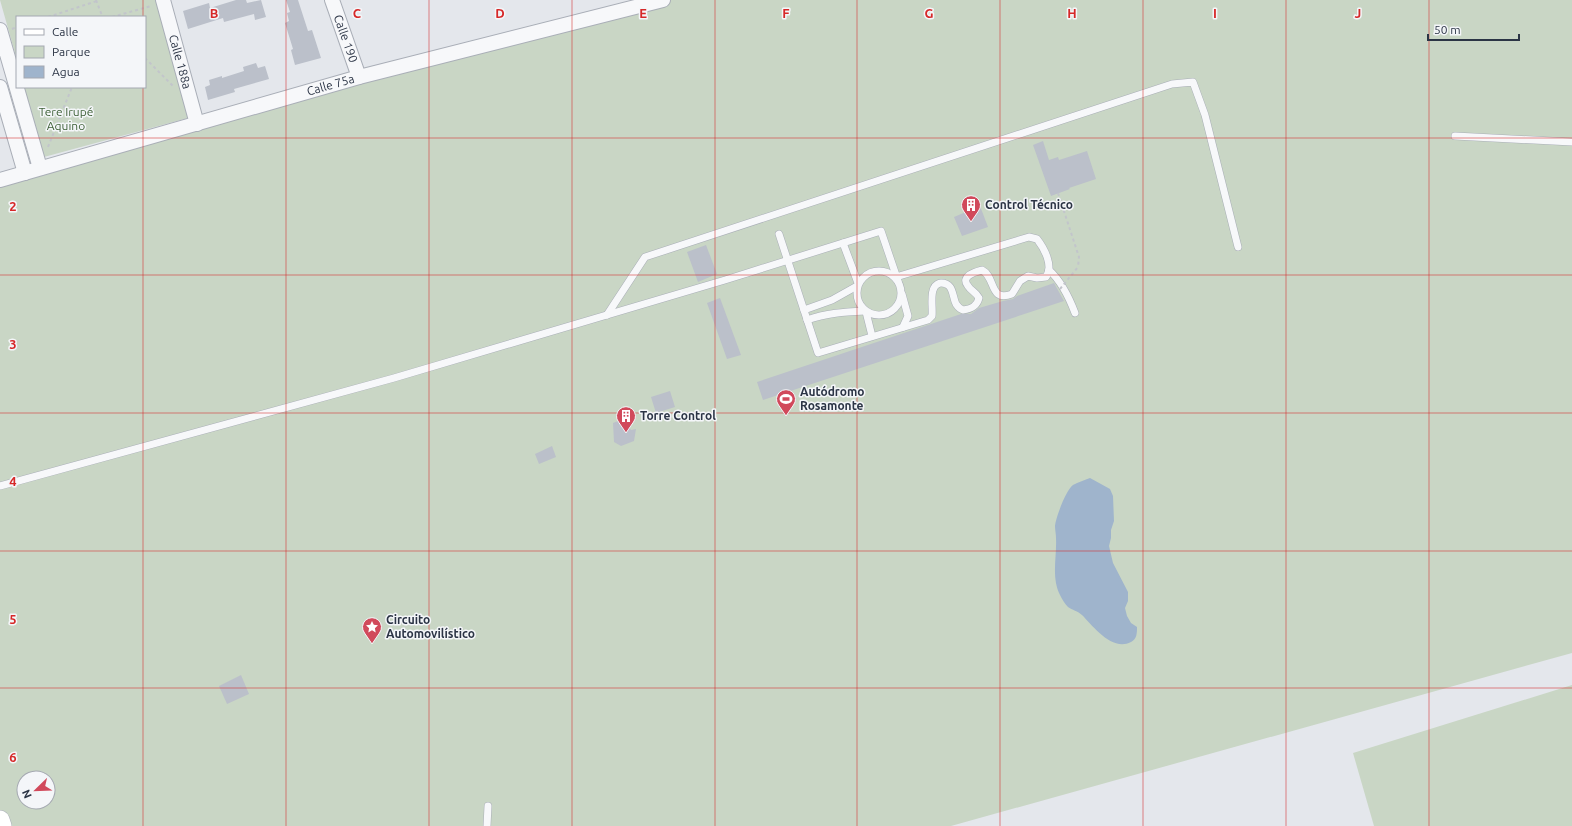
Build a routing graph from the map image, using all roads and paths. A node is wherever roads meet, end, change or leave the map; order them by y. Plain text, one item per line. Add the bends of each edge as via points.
1 (96, 0) edge
2 (332, 0) edge
3 (663, 0) edge
4 (163, 2) edge
5 (101, 13) junction
6 (51, 16) edge
7 (100, 16) edge
8 (103, 16) edge
9 (115, 16) edge
10 (1, 34) edge
11 (146, 59) edge
12 (359, 77) junction
13 (16, 86) edge
14 (0, 87) edge
15 (17, 88) edge
16 (72, 88) edge
17 (191, 103) junction
18 (197, 124) junction
19 (1455, 136) dead end
20 (1572, 142) edge
21 (40, 168) junction
22 (25, 173) junction
23 (0, 180) edge
24 (1058, 193) dead end
25 (780, 234) dead end
26 (843, 243) junction
27 (1238, 247) dead end
28 (788, 260) junction
29 (1049, 270) junction
30 (897, 279) junction
31 (858, 285) junction
32 (1060, 289) dead end
33 (901, 290) junction
34 (804, 310) junction
35 (866, 311) junction
36 (1075, 313) dead end
37 (607, 315) junction
38 (807, 320) junction
39 (903, 327) junction
40 (872, 336) junction
41 (0, 486) edge
42 (488, 806) dead end
43 (0, 820) edge
44 (2, 826) edge
45 (487, 826) edge

1 - 5 path
1 - 6 path
2 - 12 street, Calle 190
3 - 12 street, Calle 75a
4 - 9 path
4 - 17 street, Calle 188a
5 - 7 path
5 - 8 path
10 - 13 street
11 - 17 path
12 - 18 street, Calle 75a
14 - 22 street
15 - 21 street
16 - 21 path
17 - 18 street, Calle 188a
18 - 21 street, Calle 75a
19 - 20 lane
21 - 22 street, Calle 75a
22 - 23 street, Calle 75a
24 - 32 path, bridge via 1079,257 1078,267
25 - 28 lane
26 - 28 lane
26 - 30 lane via 881,231
26 - 31 lane
27 - 37 lane via 1205,115 1193,82 1172,84 645,257
28 - 34 lane
28 - 37 lane
29 - 30 lane via 1041,244 1037,239 1029,237
29 - 36 lane via 1058,278
29 - 39 lane via 1046,277 1024,278 1012,294 1004,296 994,290 986,272 982,270 970,274 966,282 979,298 974,307 963,310 956,304 949,285 937,284 932,294 932,316 928,320
30 - 31 lane via 888,272 871,272 863,277
30 - 33 lane
31 - 34 lane via 832,300
31 - 35 lane via 858,301
33 - 35 lane via 896,308 889,313 874,315
33 - 39 lane via 908,316
34 - 38 lane
35 - 38 lane via 818,316
35 - 40 lane
37 - 41 lane via 394,378
38 - 40 lane via 818,353
39 - 40 lane
42 - 45 lane
43 - 44 main road

